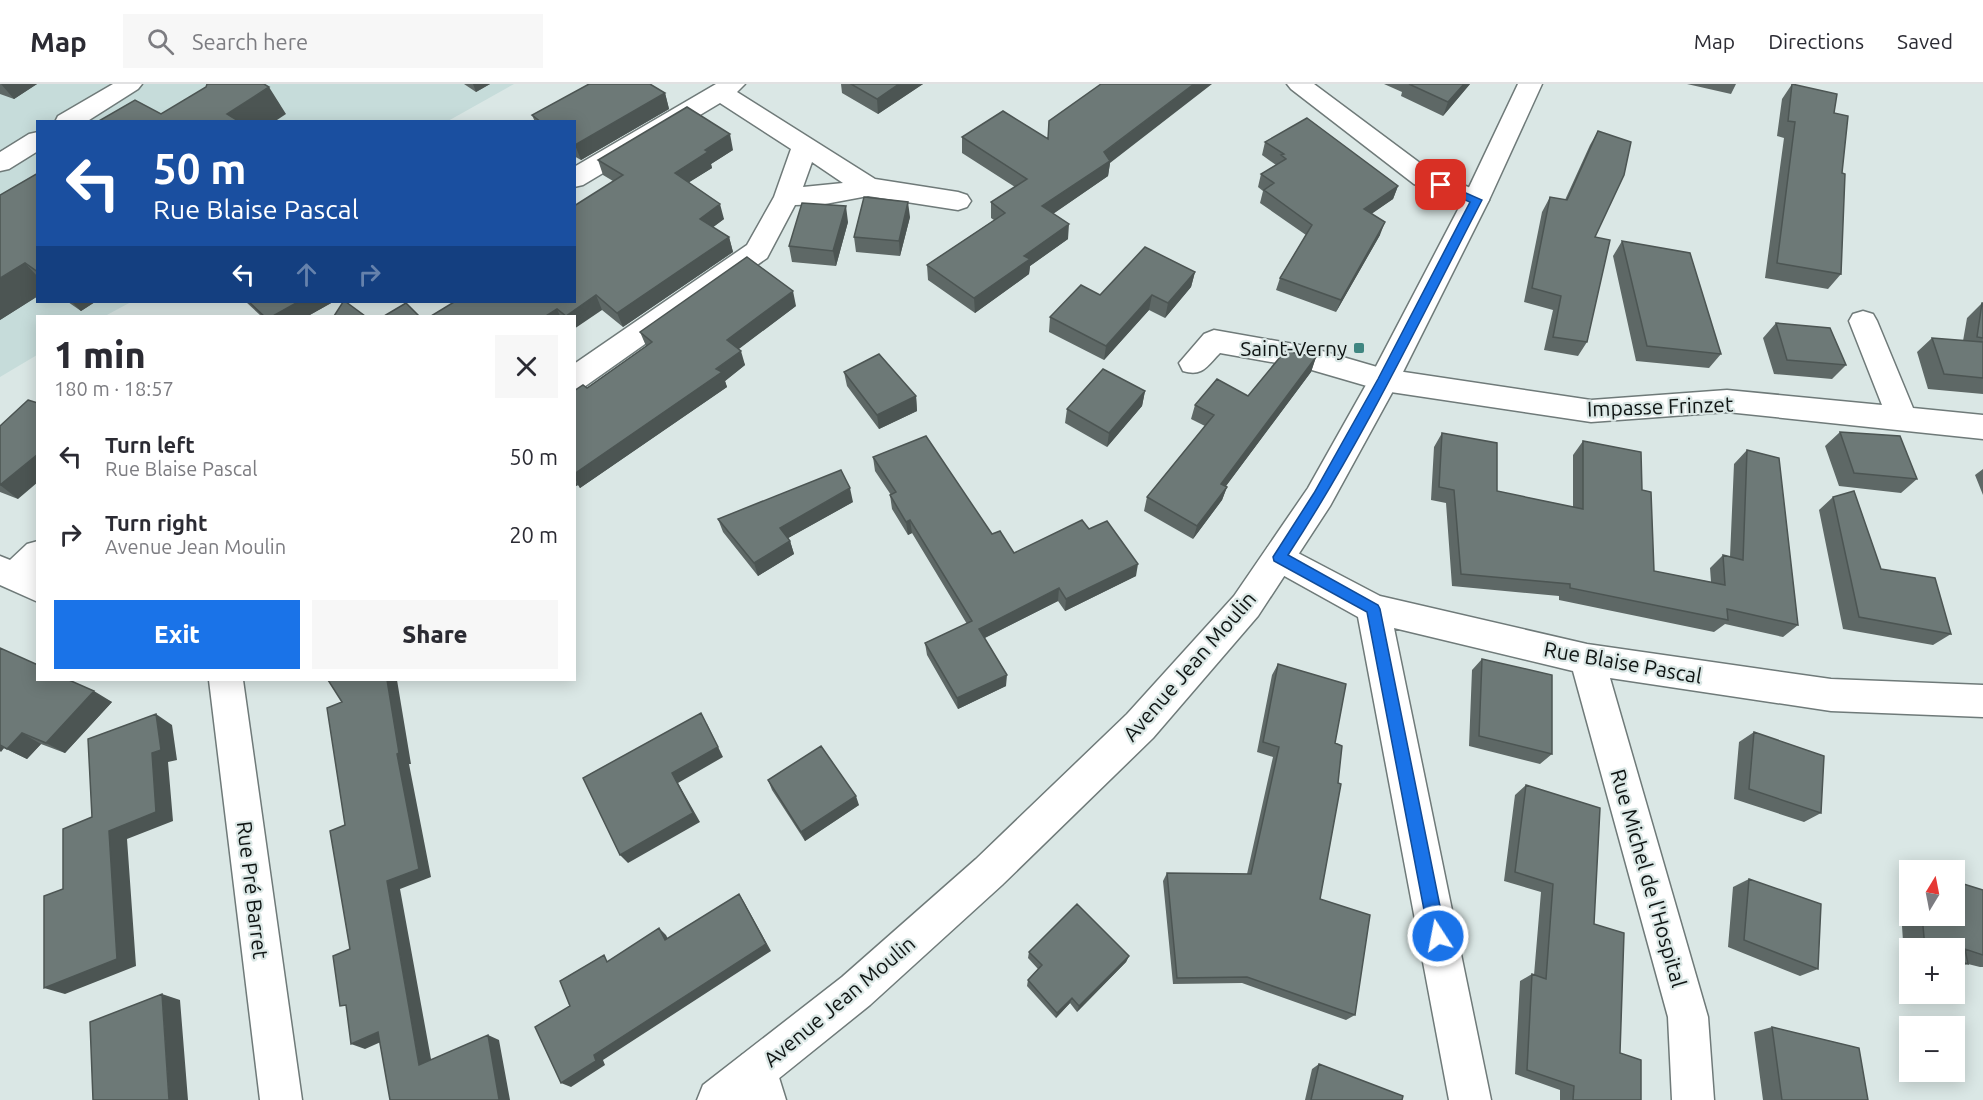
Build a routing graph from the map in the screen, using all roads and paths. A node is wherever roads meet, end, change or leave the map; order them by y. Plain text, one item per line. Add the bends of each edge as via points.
1 (130, 84) edge
2 (1299, 84) edge
3 (1530, 84) edge
4 (726, 88) edge
5 (70, 120) edge
6 (36, 141) edge
7 (805, 146) junction
8 (0, 163) edge
9 (576, 178) edge
10 (868, 187) junction
11 (787, 197) junction
12 (1476, 200) junction
13 (958, 201) dead end
14 (1863, 321) dead end
15 (1193, 363) dead end
16 (576, 378) edge
17 (1384, 380) junction
18 (1902, 419) junction
19 (1983, 427) edge
20 (36, 556) edge
21 (1279, 557) junction
22 (17, 578) edge
23 (1373, 609) junction
24 (1587, 659) junction
25 (226, 681) edge
26 (1983, 701) edge
27 (761, 1085) edge
28 (281, 1100) edge
29 (718, 1100) edge
30 (1470, 1100) edge
31 (1693, 1100) edge

1 - 5 street
2 - 12 street via 1423,178
3 - 12 street, Avenue Jean Moulin
4 - 7 street
4 - 9 street
6 - 8 street
7 - 10 street
7 - 11 street
10 - 11 street
10 - 13 street
11 - 16 street via 757,251
12 - 17 street, Avenue Jean Moulin
14 - 18 street
15 - 17 street, Impasse Frinzet via 1214,341 1305,357
17 - 18 street, Impasse Frinzet via 1591,411 1727,401
17 - 21 street, Avenue Jean Moulin via 1319,497
18 - 19 street, Impasse Frinzet
20 - 22 street
21 - 23 street, Rue Blaise Pascal
21 - 27 street, Avenue Jean Moulin via 1246,606 1140,726
23 - 24 street, Rue Blaise Pascal
23 - 30 street
24 - 26 street, Rue Blaise Pascal via 1831,695
24 - 31 street, Rue Michel de l'Hospital via 1688,1017
25 - 28 street, Rue Pré Barret
27 - 29 street, Avenue Jean Moulin

